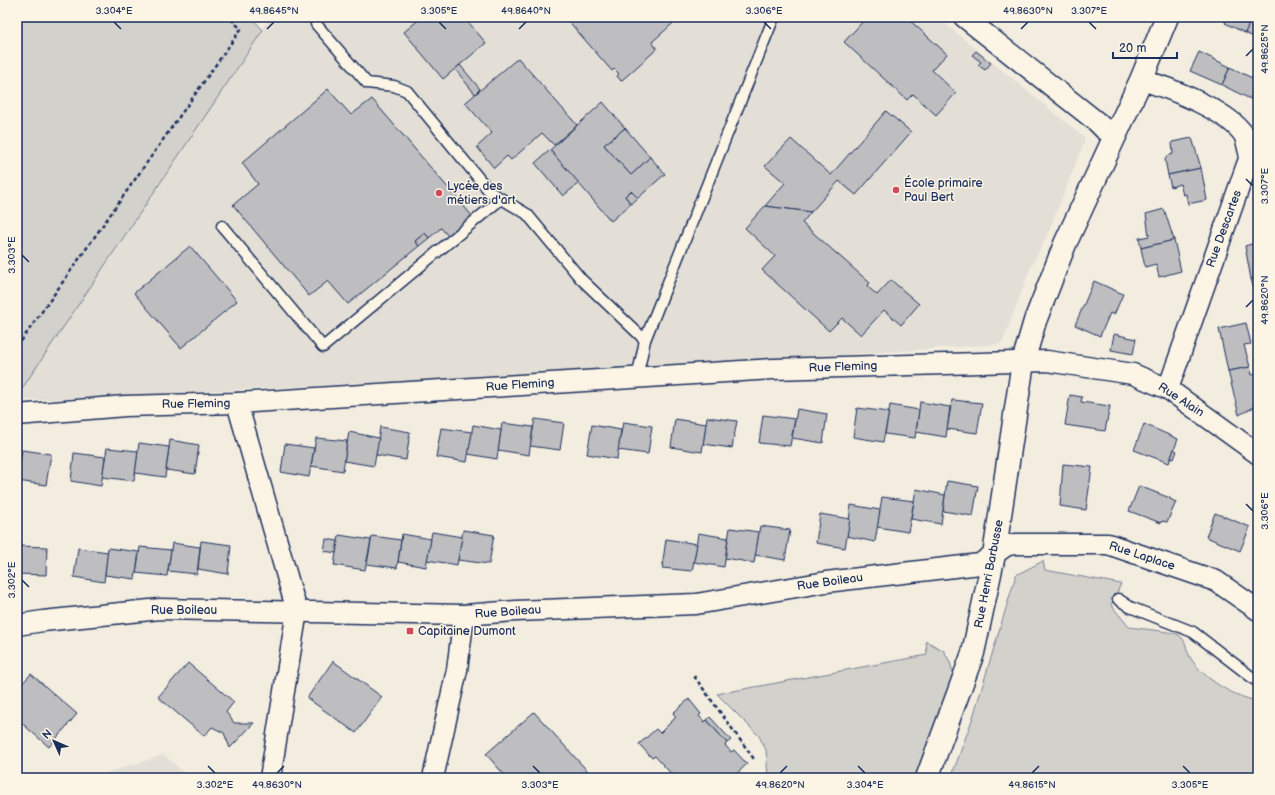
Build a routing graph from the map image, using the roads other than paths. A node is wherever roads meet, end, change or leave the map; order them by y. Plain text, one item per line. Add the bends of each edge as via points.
1 (774, 17) edge
2 (964, 17) edge
3 (1167, 17) edge
4 (316, 24) dead end
5 (1141, 80) junction
6 (1117, 129) junction
7 (501, 199) junction
8 (222, 226) dead end
9 (645, 340) junction
10 (1023, 362) junction
11 (636, 378) junction
12 (1168, 389) junction
13 (237, 403) junction
14 (17, 415) edge
15 (1258, 454) edge
16 (994, 555) junction
17 (1118, 600) dead end
18 (1258, 610) edge
19 (297, 612) junction
20 (464, 615) junction
21 (17, 625) edge
22 (1258, 682) edge
23 (270, 778) edge
24 (433, 778) edge
25 (927, 778) edge

1 - 9 lane
2 - 6 street via 1105,130
3 - 5 street
4 - 7 lane via 367,83 394,86 407,91 490,192
5 - 6 street, Rue Henri Barbusse
5 - 12 street, Rue Descartes via 1221,114 1244,136 1250,156
6 - 10 street, Rue Henri Barbusse via 1042,299
7 - 8 lane via 323,347
7 - 9 lane via 527,214 581,279
9 - 11 lane
10 - 11 street, Rue Fleming via 773,369
10 - 12 street, Rue Alain via 1047,361 1133,374
10 - 16 street, Rue Henri Barbusse
11 - 13 street, Rue Fleming
12 - 15 street, Rue Alain
13 - 14 street, Rue Fleming via 125,406
13 - 19 street
16 - 18 street, Rue Laplace via 1007,545 1108,544 1216,581
16 - 20 street, Rue Boileau via 980,564 826,582 696,604
16 - 25 street, Rue Henri Barbusse via 973,653
17 - 22 lane via 1193,632
19 - 20 street, Rue Boileau
19 - 21 street, Rue Boileau via 160,609 43,620
19 - 23 street
20 - 24 street via 458,662

